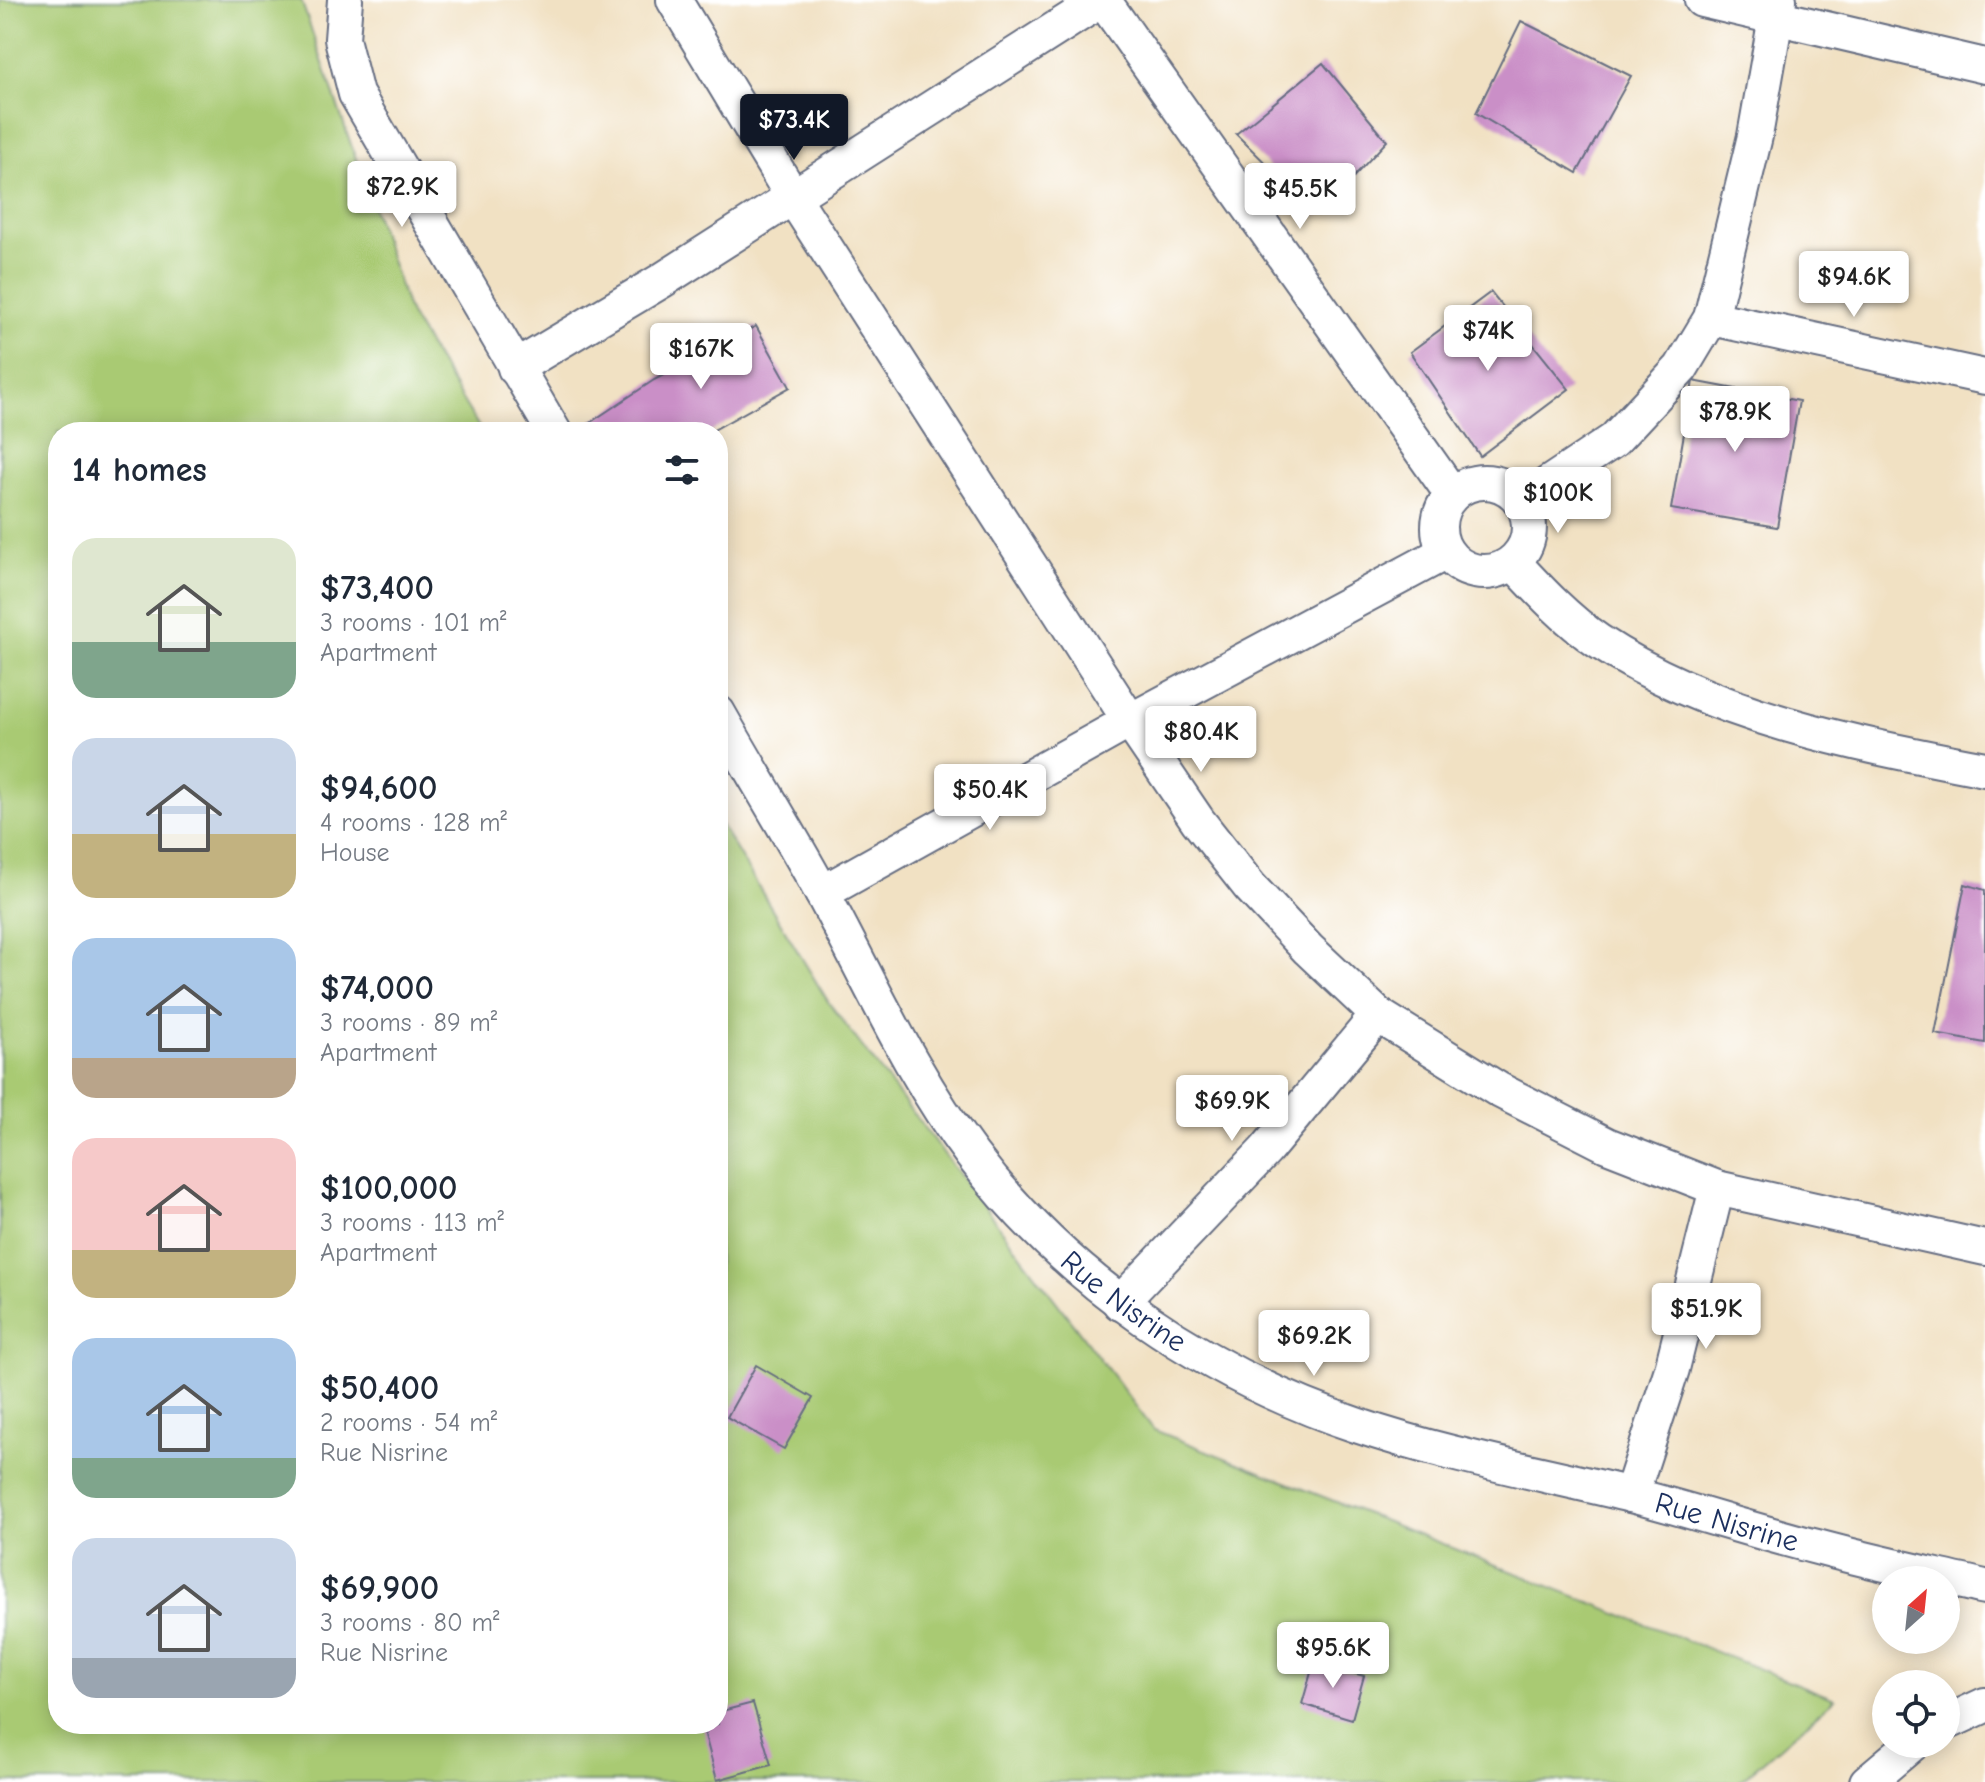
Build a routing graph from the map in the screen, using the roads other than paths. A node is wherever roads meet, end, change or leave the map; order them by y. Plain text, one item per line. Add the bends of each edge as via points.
1 (345, 0) edge
2 (674, 0) edge
3 (1102, 0) edge
4 (1702, 0) edge
5 (1777, 10) edge
6 (1985, 66) edge
7 (793, 197) junction
8 (1711, 318) junction
9 (515, 368) junction
10 (1985, 377) edge
11 (548, 422) edge
12 (1452, 494) junction
13 (1521, 502) junction
14 (1446, 552) junction
15 (1513, 562) junction
16 (1130, 721) junction
17 (728, 730) edge
18 (1985, 769) edge
19 (822, 893) junction
20 (1378, 1015) junction
21 (1717, 1188) junction
22 (1985, 1248) edge
23 (1120, 1303) junction
24 (1631, 1495) junction
25 (1985, 1587) edge
26 (1985, 1705) edge
27 (1960, 1717) edge
28 (1895, 1758) edge
29 (1867, 1782) edge

1 - 9 street via 342,39 356,94
2 - 7 street
3 - 7 street
3 - 12 street
4 - 5 street
5 - 6 street
5 - 8 street via 1755,136
7 - 9 street
7 - 16 street
8 - 10 street
8 - 13 street via 1681,368 1614,440
9 - 11 street
12 - 13 street via 1481,482 1510,490
12 - 14 street via 1439,521
13 - 15 street via 1529,531
14 - 15 street via 1471,570
14 - 16 street
15 - 18 street via 1595,639 1648,672 1733,706 1837,737
16 - 19 street
16 - 20 street via 1250,887
17 - 19 street, Rue Nisrine
19 - 23 street, Rue Nisrine via 879,1008 972,1155 1028,1221
20 - 21 street via 1499,1090 1607,1145
20 - 23 street via 1266,1150
21 - 22 street
21 - 24 street via 1672,1369
23 - 24 street, Rue Nisrine via 1246,1382 1356,1425
24 - 25 street, Rue Nisrine via 1819,1548
26 - 27 street
28 - 29 street

